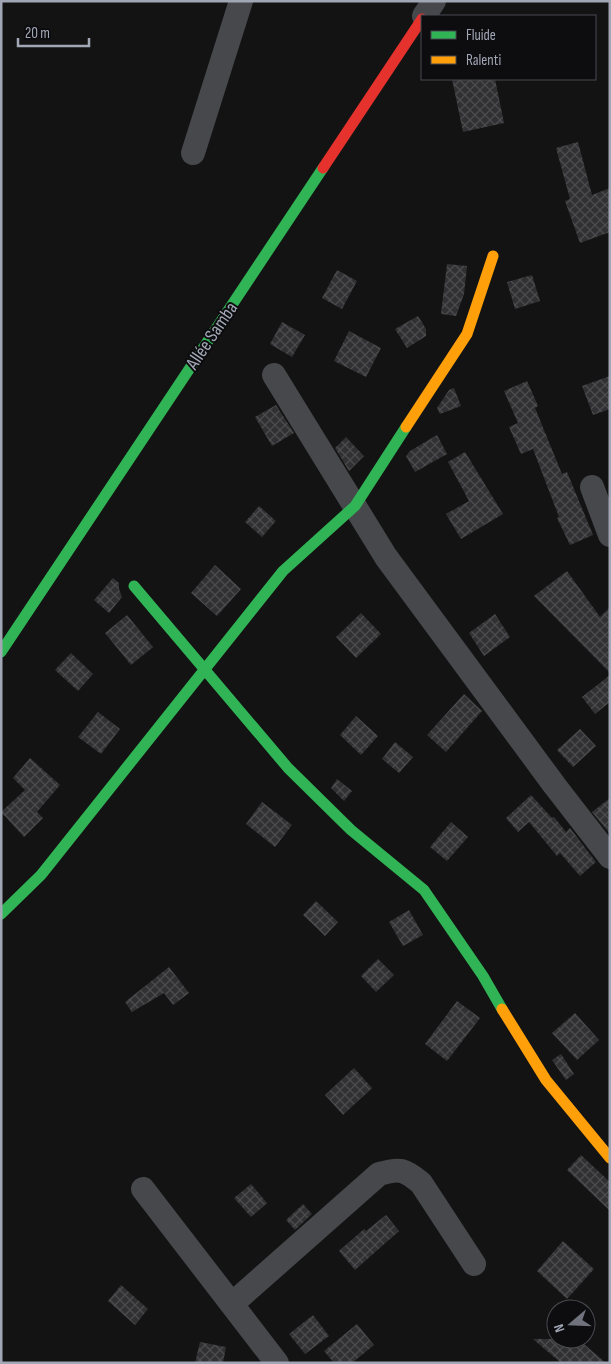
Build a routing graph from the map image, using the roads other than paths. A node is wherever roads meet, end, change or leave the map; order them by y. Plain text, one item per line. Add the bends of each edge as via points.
1 (241, 1) edge
2 (434, 1) edge
3 (424, 15) edge
4 (421, 20) edge
5 (193, 153) dead end
6 (493, 256) dead end
7 (274, 375) dead end
8 (592, 487) dead end
9 (355, 506) junction
10 (610, 535) edge
11 (134, 586) dead end
12 (1, 652) edge
13 (205, 670) junction
14 (610, 857) edge
15 (1, 914) edge
16 (610, 1158) edge
17 (143, 1189) dead end
18 (474, 1264) dead end
19 (232, 1304) junction
20 (277, 1363) edge

1 - 5 street
2 - 3 street, Allée Samba
4 - 12 street, Allée Samba
6 - 9 street via 467,334
7 - 9 street
8 - 10 street
9 - 13 street via 283,571
9 - 14 street via 386,557
11 - 13 street
13 - 15 street via 40,875
13 - 16 street via 288,768 351,830 424,890 483,976 546,1080
17 - 19 street
18 - 19 street via 421,1182 409,1173 395,1169 379,1174
19 - 20 street

